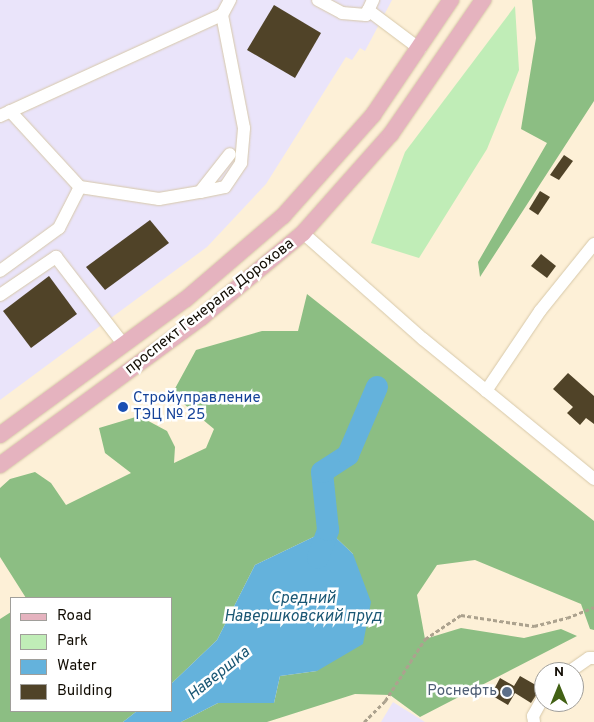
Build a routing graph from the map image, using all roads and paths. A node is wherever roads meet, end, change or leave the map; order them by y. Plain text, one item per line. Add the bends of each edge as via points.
1 (230, 0) edge
2 (318, 0) edge
3 (452, 0) edge
4 (482, 0) edge
5 (371, 5) edge
6 (222, 15) junction
7 (420, 49) junction
8 (5, 114) edge
9 (230, 154) dead end
10 (80, 188) junction
11 (200, 192) junction
12 (303, 233) junction
13 (594, 244) edge
14 (0, 271) edge
15 (0, 295) edge
16 (124, 345) junction
17 (486, 391) junction
18 (0, 435) edge
19 (0, 465) edge
20 (594, 479) edge
21 (594, 607) edge
22 (364, 722) edge

1 - 6 street
2 - 5 street via 342,13 366,15
3 - 7 main road, проспект Генерала Дорохова
4 - 12 main road, проспект Генерала Дорохова via 391,134
5 - 7 street
6 - 8 street
6 - 11 street via 244,128 241,163 225,187
7 - 16 main road, проспект Генерала Дорохова via 373,115 283,216 235,259
8 - 10 street
9 - 11 street
10 - 11 street via 160,199
10 - 14 street via 59,228
12 - 17 street
12 - 19 main road, проспект Генерала Дорохова via 202,317
13 - 17 street via 540,311
15 - 16 street via 56,256
16 - 18 main road, проспект Генерала Дорохова
17 - 20 street
21 - 22 path via 534,626 461,615 424,639 385,701

